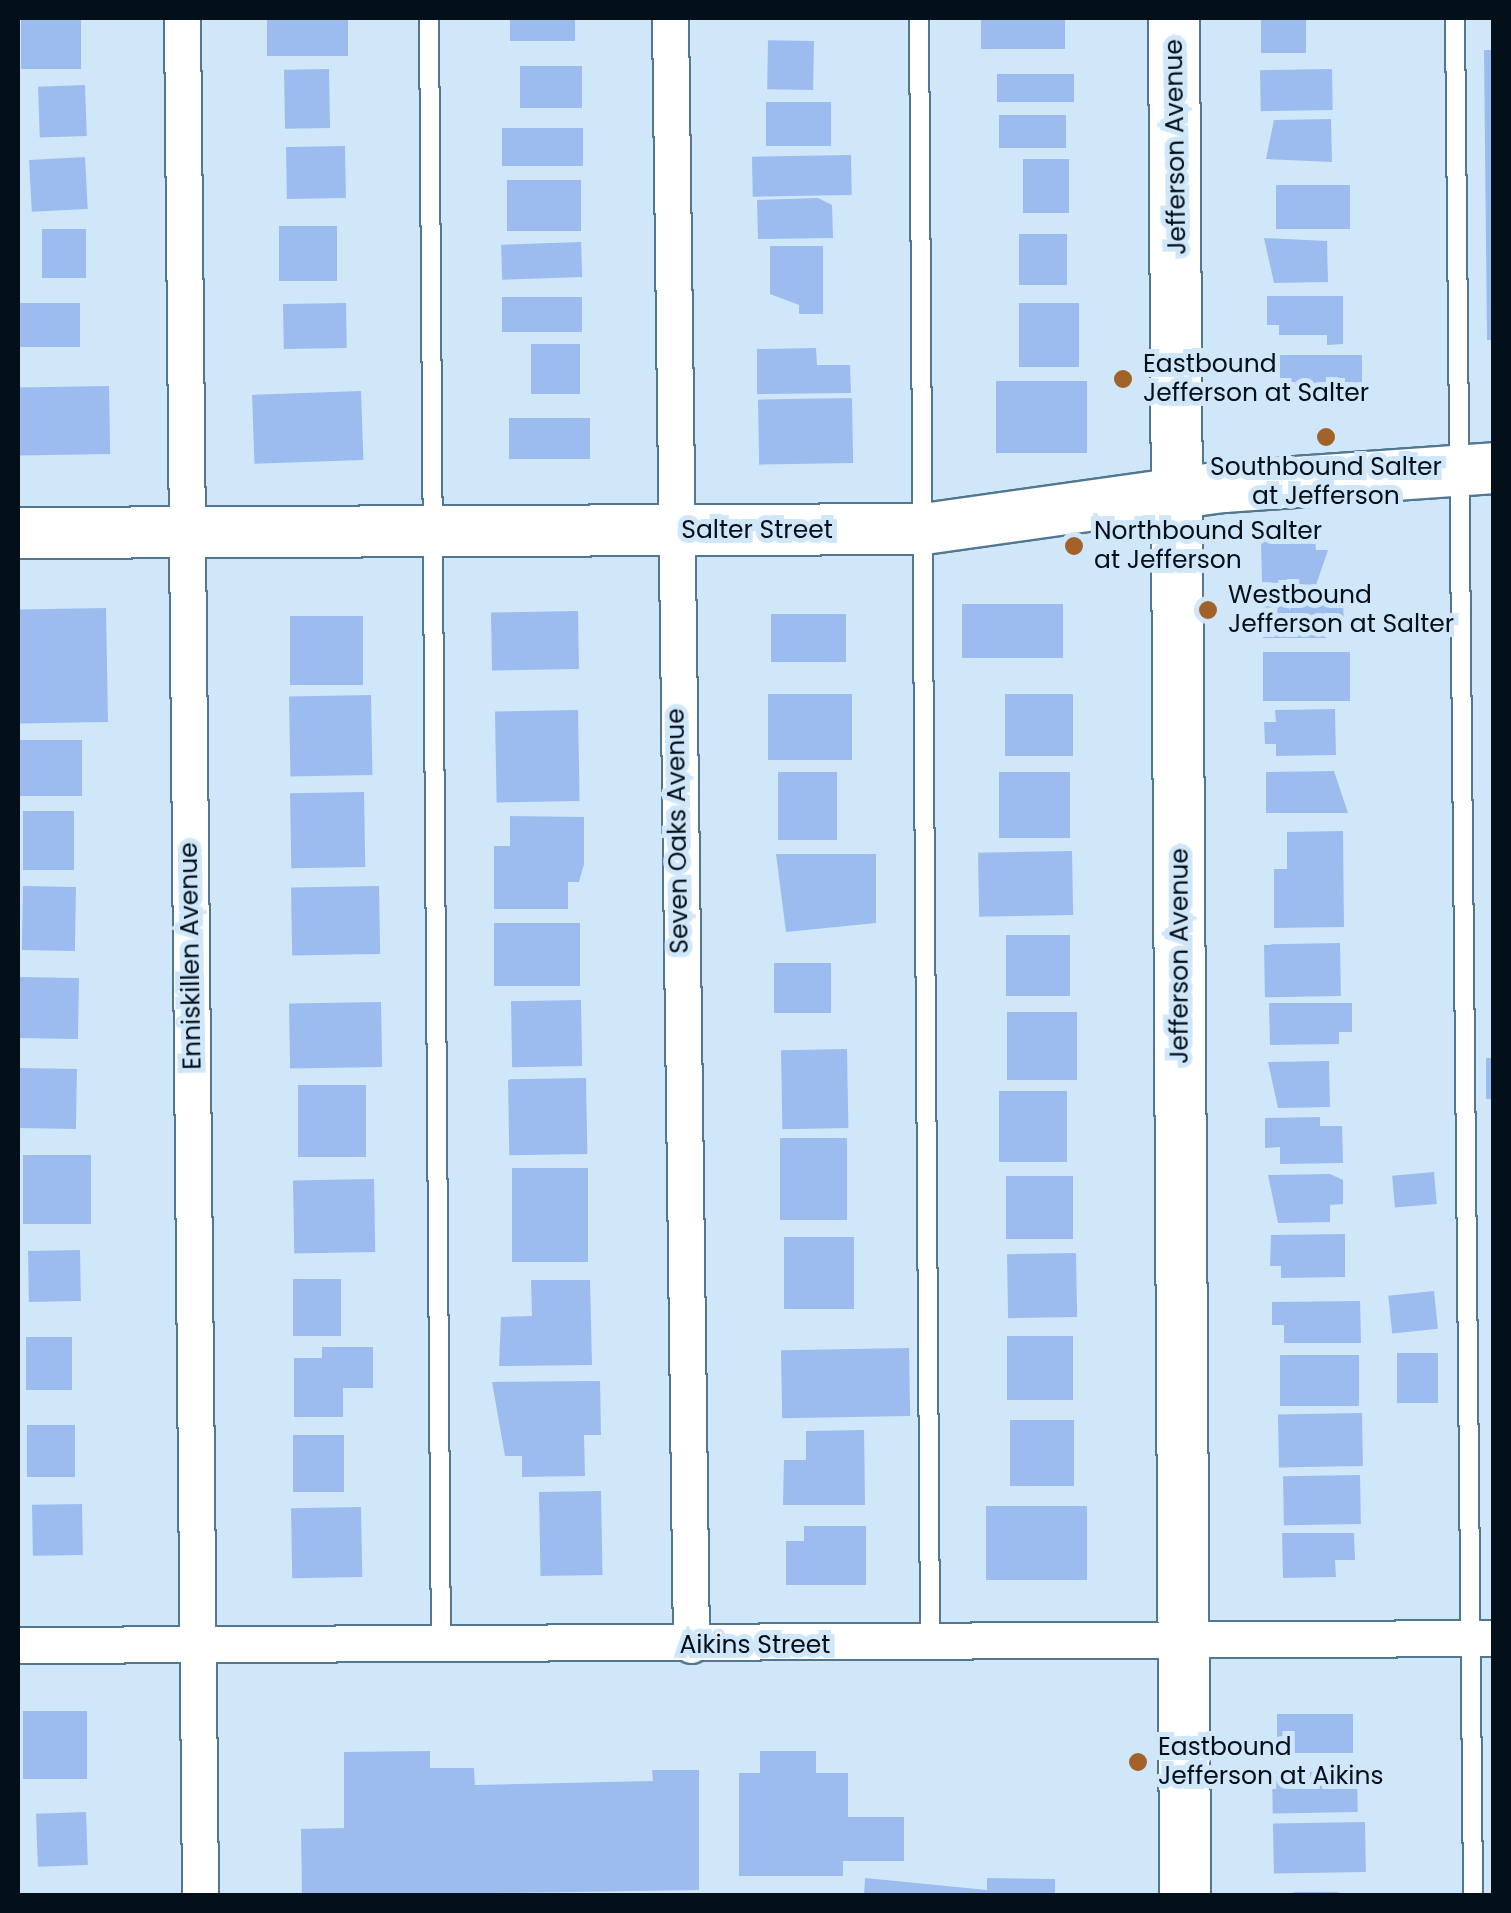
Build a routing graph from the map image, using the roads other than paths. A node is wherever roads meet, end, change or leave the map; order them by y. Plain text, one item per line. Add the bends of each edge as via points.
1 (182, 18) edge
2 (430, 18) edge
3 (670, 18) edge
4 (919, 18) edge
5 (1174, 18) edge
6 (1454, 18) edge
7 (1476, 468) edge
8 (1181, 492) junction
9 (924, 529) junction
10 (674, 530) junction
11 (433, 532) junction
12 (18, 533) edge
13 (186, 537) junction
14 (1481, 1638) edge
15 (1182, 1641) junction
16 (930, 1644) junction
17 (18, 1645) edge
18 (690, 1645) junction
19 (197, 1648) junction
20 (441, 1648) junction
21 (200, 1896) edge
22 (1185, 1896) edge
23 (1472, 1896) edge

1 - 13 street, Enniskillen Avenue
2 - 11 lane
3 - 10 street, Seven Oaks Avenue
4 - 9 lane
5 - 8 street, Jefferson Avenue
6 - 7 lane
7 - 8 street, Salter Street
7 - 14 lane
8 - 9 street, Salter Street
8 - 15 street, Jefferson Avenue
9 - 10 street, Salter Street
9 - 16 lane
10 - 11 street, Salter Street
10 - 18 street, Seven Oaks Avenue
11 - 13 street, Salter Street
11 - 20 lane
12 - 13 street, Salter Street
13 - 19 street, Enniskillen Avenue
14 - 15 street, Aikins Street
14 - 23 lane
15 - 16 street, Aikins Street
15 - 22 street, Jefferson Avenue
16 - 18 street, Aikins Street
17 - 19 street, Aikins Street
18 - 20 street, Aikins Street
19 - 20 street, Aikins Street
19 - 21 street, Enniskillen Avenue

